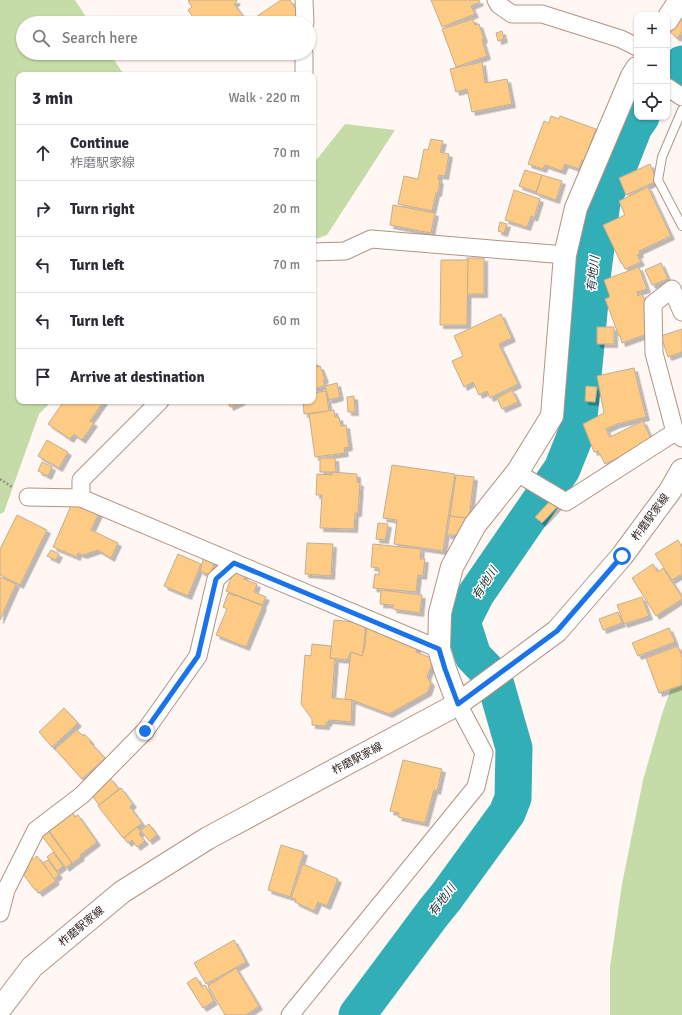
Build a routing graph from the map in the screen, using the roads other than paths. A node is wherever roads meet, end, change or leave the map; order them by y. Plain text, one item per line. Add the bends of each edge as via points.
1 (304, 0) edge
2 (496, 0) edge
3 (680, 0) edge
4 (670, 15) edge
5 (305, 16) edge
6 (634, 46) edge
7 (304, 60) edge
8 (304, 72) edge
9 (634, 73) edge
10 (677, 97) edge
11 (682, 226) edge
12 (316, 252) edge
13 (565, 255) junction
14 (682, 312) edge
15 (157, 404) edge
16 (679, 435) edge
17 (682, 470) edge
18 (521, 474) junction
19 (28, 497) dead end
20 (81, 498) junction
21 (234, 563) junction
22 (439, 649) junction
23 (463, 699) junction
24 (0, 913) edge
25 (0, 1009) edge
26 (290, 1015) edge

1 - 5 street
2 - 6 street via 512,14 542,14
3 - 4 main road
7 - 8 street
9 - 13 main road via 576,208
10 - 11 lane via 658,180
12 - 13 street via 345,251 372,239
13 - 18 main road via 552,416
14 - 16 street via 672,289 653,304 654,353
15 - 20 street via 81,480
16 - 18 street via 566,502
17 - 23 main road, 柞磨駅家線 via 670,491 622,556 557,631
18 - 22 main road via 475,525 452,567 440,613
19 - 20 street
20 - 21 street
21 - 22 street
21 - 24 street via 216,579 198,656 145,731 82,795 36,830 6,890
22 - 23 main road via 445,669
23 - 25 main road, 柞磨駅家線 via 208,838 122,892 32,968
23 - 26 street via 484,753 476,787

